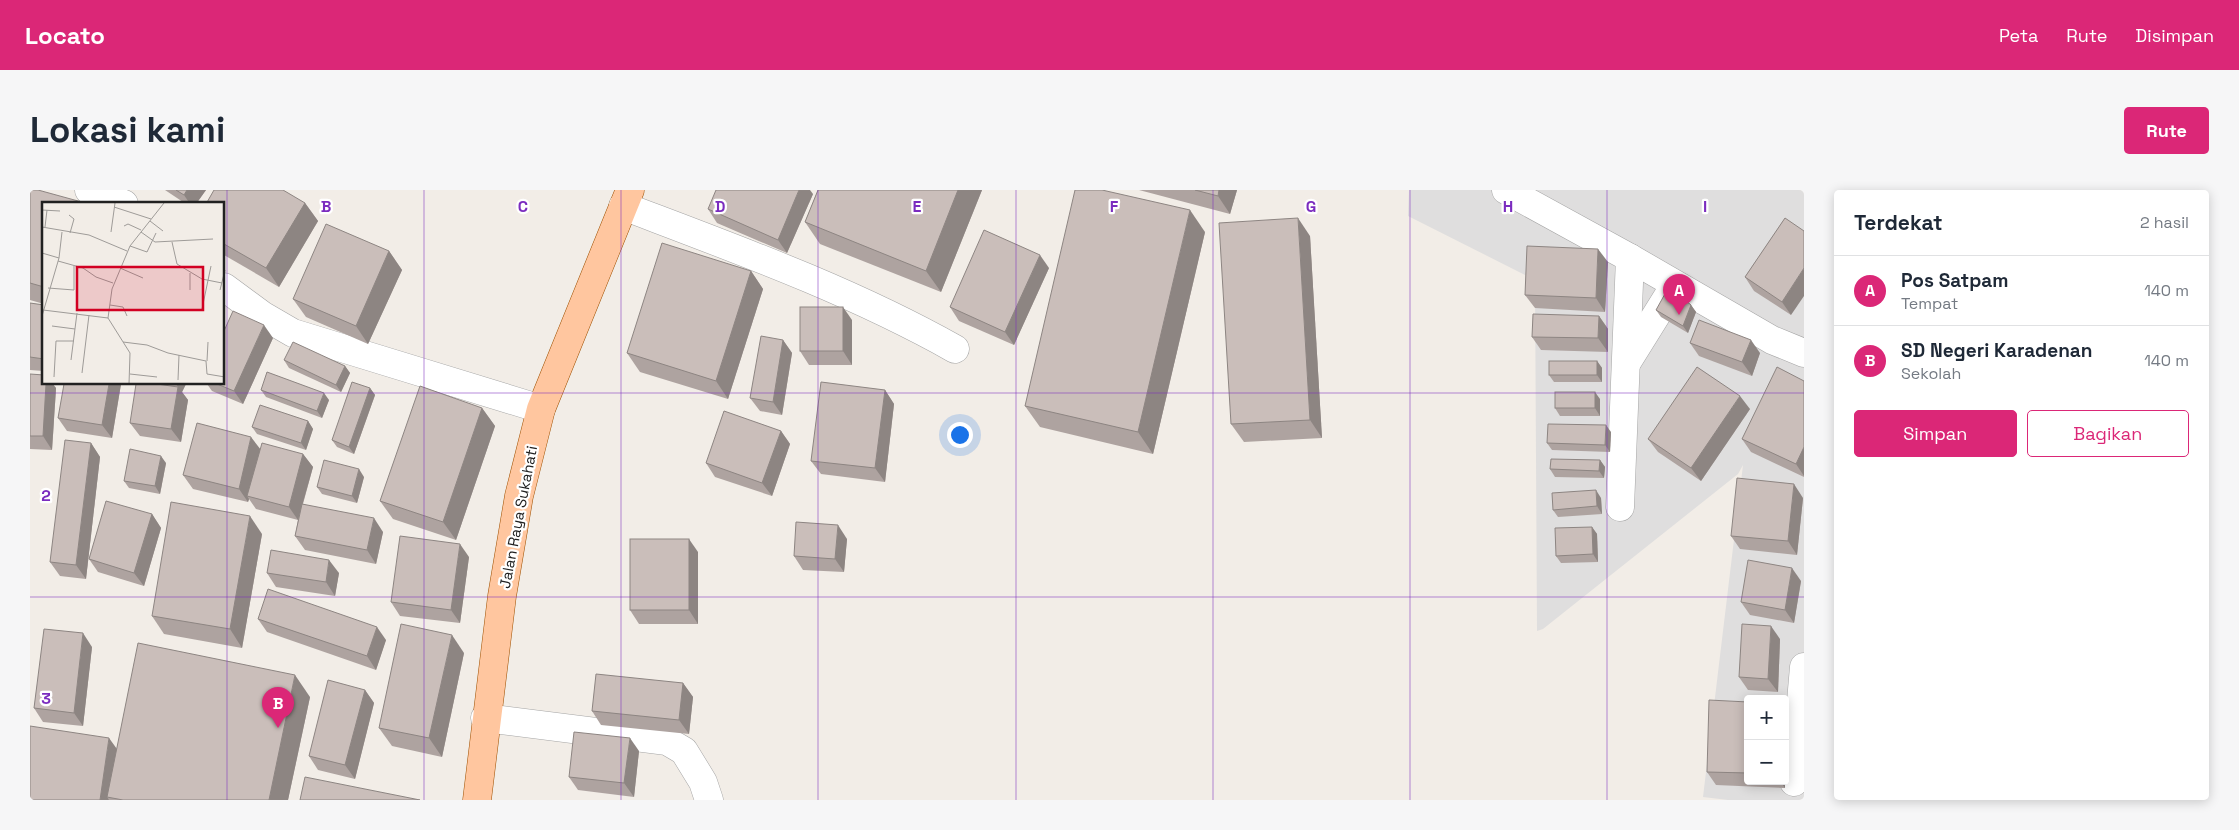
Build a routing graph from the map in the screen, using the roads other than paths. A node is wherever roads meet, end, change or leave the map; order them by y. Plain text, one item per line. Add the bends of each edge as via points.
1 (1506, 190) edge
2 (626, 198) edge
3 (1630, 258) junction
4 (1675, 285) junction
5 (225, 287) edge
6 (1791, 348) edge
7 (956, 349) dead end
8 (1626, 363) junction
9 (541, 409) junction
10 (1620, 507) dead end
11 (1804, 667) edge
12 (486, 718) junction
13 (1794, 782) dead end
14 (477, 800) edge
15 (709, 800) edge

1 - 3 street
2 - 7 street via 853,297
2 - 9 main road, Jalan Raya Sukahati
3 - 4 street
3 - 8 street
4 - 6 street
4 - 8 street
5 - 9 street via 262,315 293,333
8 - 10 street
9 - 12 main road, Jalan Raya Sukahati via 518,496
11 - 13 street
12 - 14 main road, Jalan Raya Sukahati
12 - 15 street via 667,741 684,751 703,782

